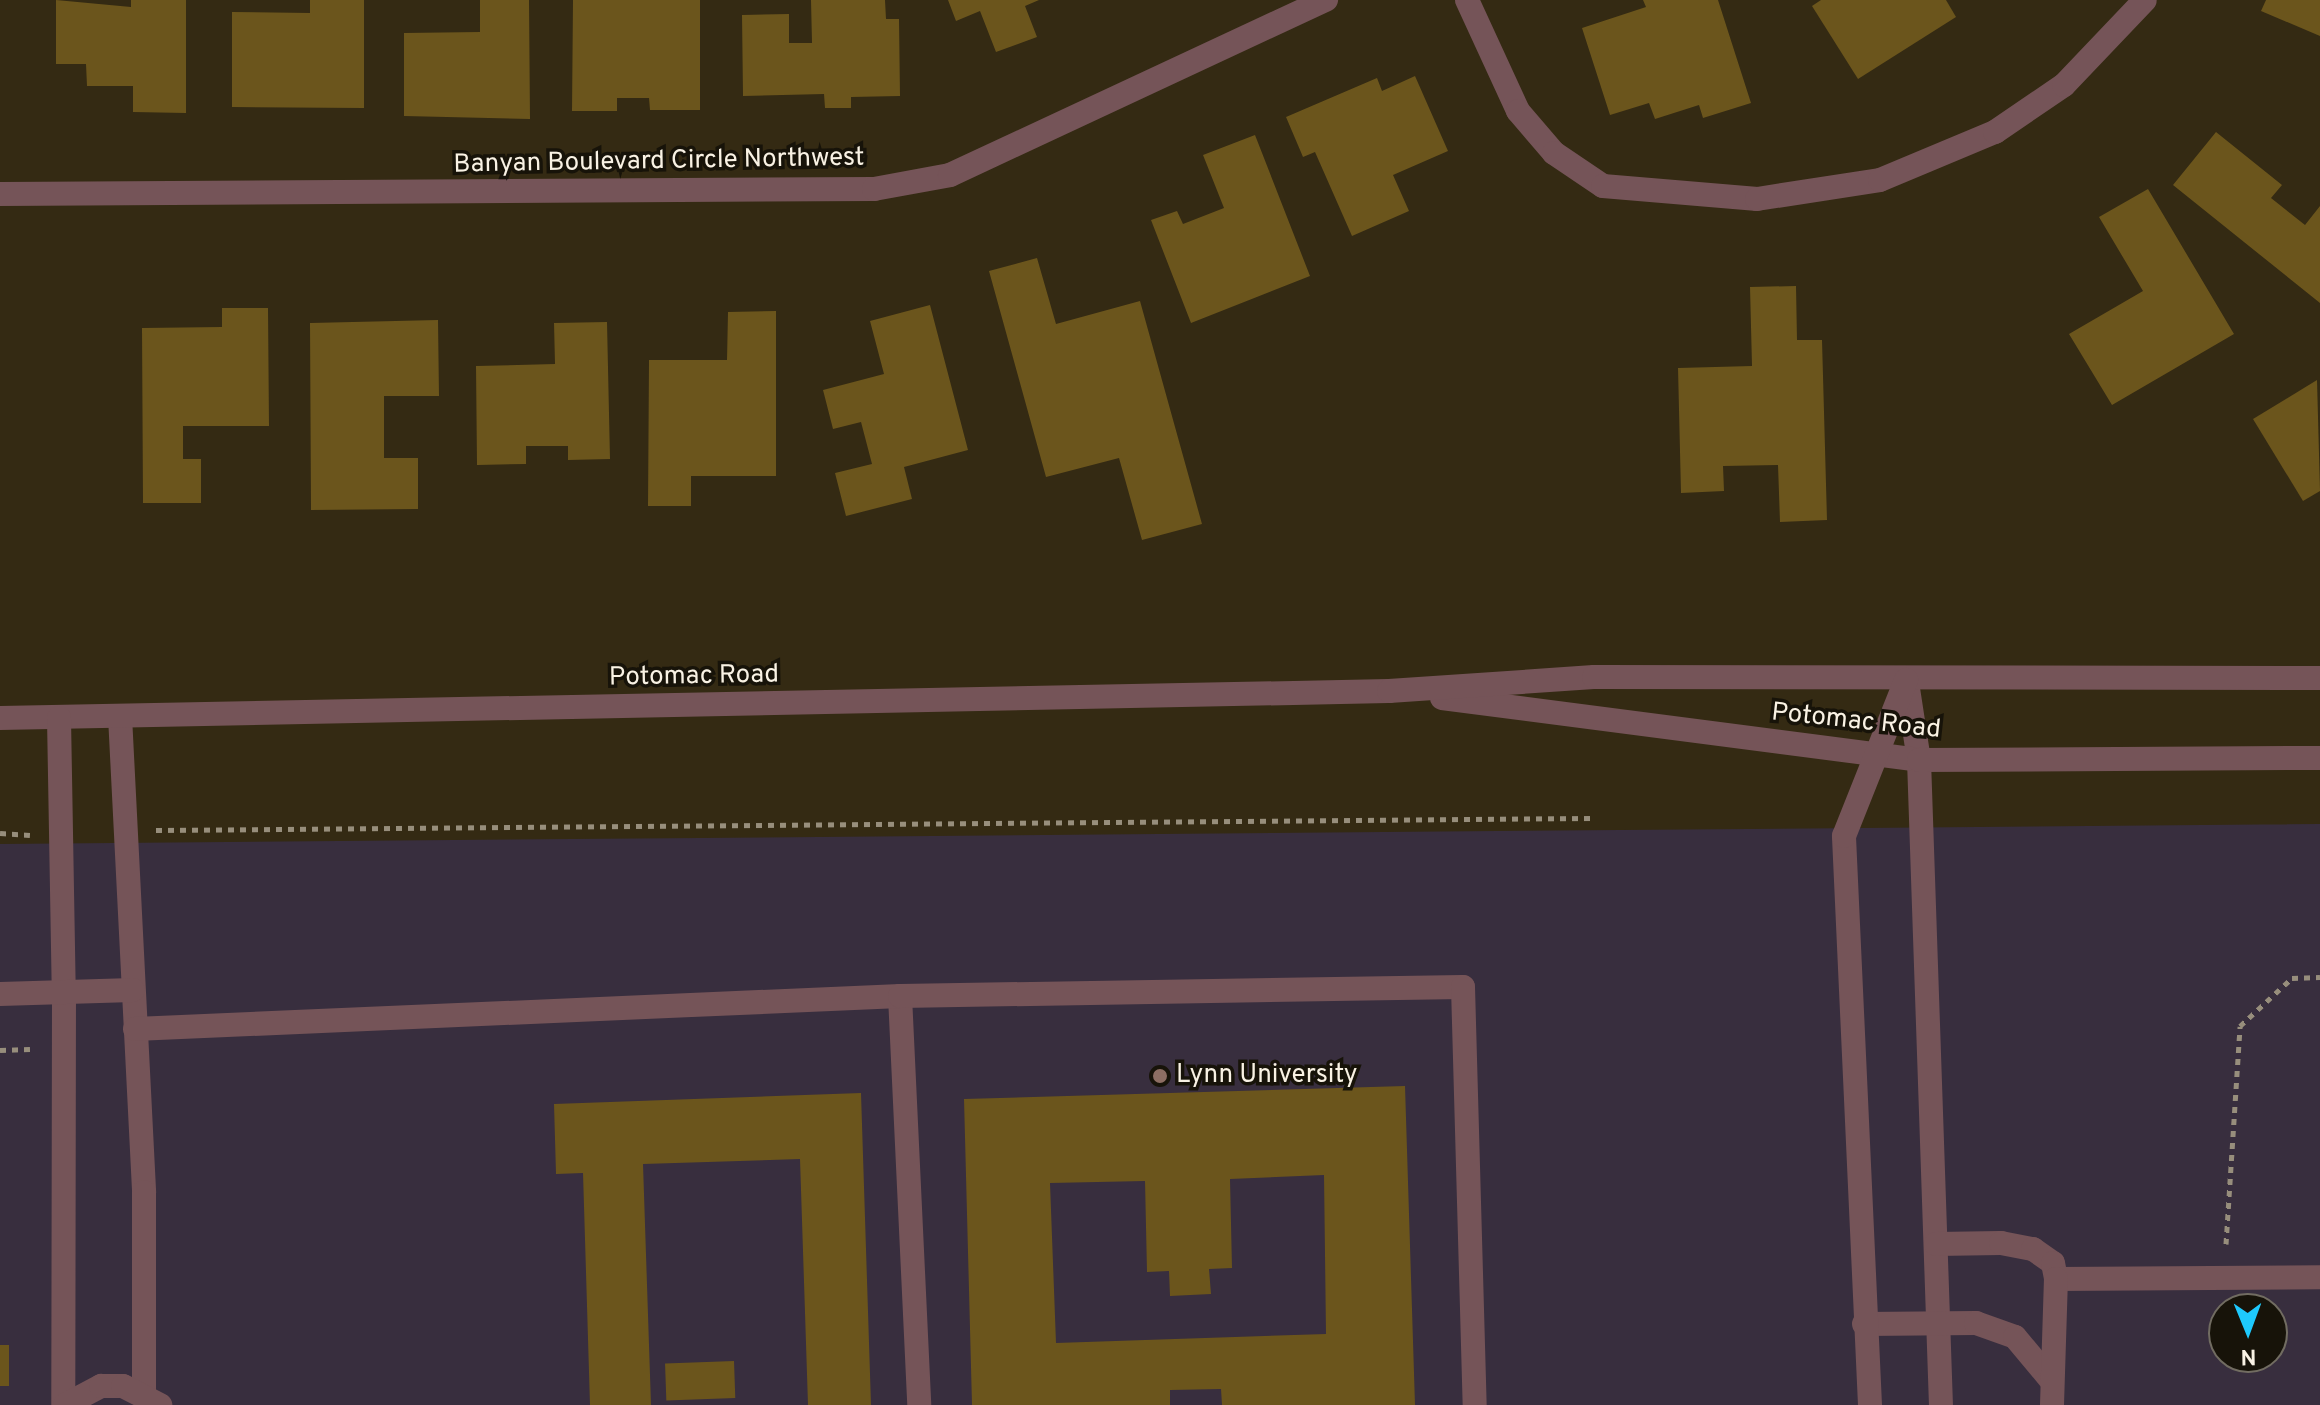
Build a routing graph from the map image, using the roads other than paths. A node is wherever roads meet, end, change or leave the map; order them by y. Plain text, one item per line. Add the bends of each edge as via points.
1 (1326, 0) edge
2 (1467, 0) edge
3 (2145, 0) edge
4 (0, 194) edge
5 (2320, 678) edge
6 (1906, 680) junction
7 (1389, 691) junction
8 (120, 716) junction
9 (0, 718) edge
10 (59, 718) junction
11 (1877, 756) junction
12 (2320, 758) edge
13 (1919, 760) junction
14 (133, 990) junction
15 (64, 993) junction
16 (0, 994) edge
17 (900, 996) junction
18 (135, 1029) junction
19 (1936, 1244) junction
20 (2320, 1277) edge
21 (2056, 1279) junction
22 (1939, 1323) junction
23 (1864, 1324) junction
24 (2051, 1380) junction
25 (152, 1399) edge
26 (64, 1405) edge
27 (919, 1405) edge
28 (1475, 1405) edge
29 (1870, 1405) edge
30 (1941, 1405) edge
31 (2052, 1405) edge

1 - 4 street, Banyan Boulevard Circle Northwest via 950,175 874,189
2 - 3 street via 1518,111 1554,153 1603,186 1743,199 1840,190 1958,151 2064,85
5 - 6 street, Potomac Road
6 - 7 street, Potomac Road via 1594,677
6 - 11 street
6 - 13 street
7 - 8 street, Potomac Road
7 - 11 street, Potomac Road
8 - 10 street, Potomac Road
8 - 14 street
9 - 10 street, Potomac Road
10 - 15 street
11 - 13 street, Potomac Road
11 - 23 street via 1844,836
12 - 13 street, Potomac Road
13 - 19 street
14 - 15 street
14 - 18 street
15 - 16 street
15 - 26 street
17 - 18 street
17 - 27 street
17 - 28 street via 1463,987
18 - 25 street
19 - 21 street via 2001,1243 2033,1249 2053,1263
19 - 22 street
20 - 21 street
21 - 24 street
22 - 23 street
22 - 24 street via 1976,1323 2015,1337
22 - 30 street
23 - 29 street
24 - 31 street
25 - 26 street via 101,1386

